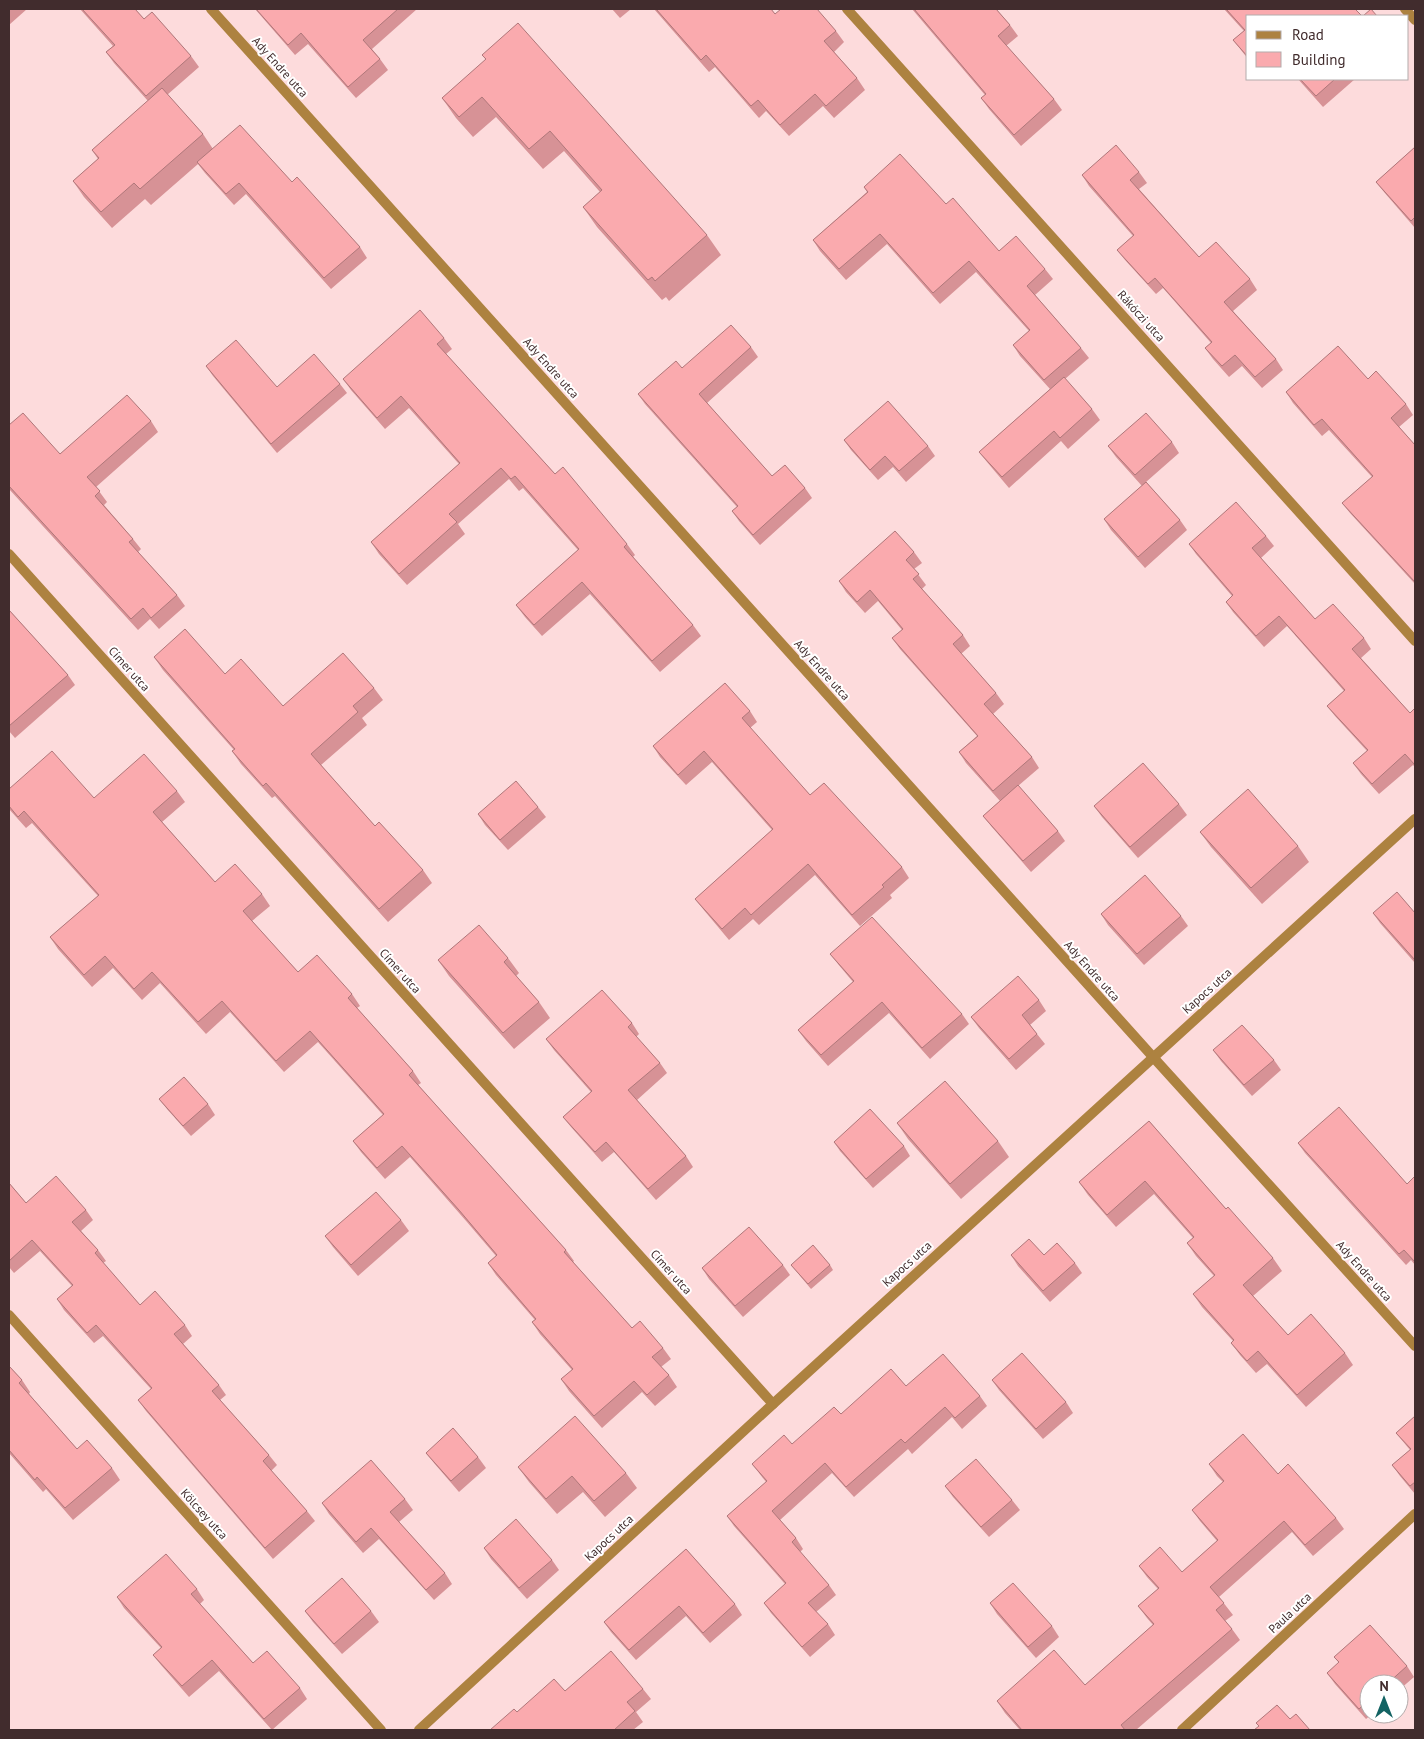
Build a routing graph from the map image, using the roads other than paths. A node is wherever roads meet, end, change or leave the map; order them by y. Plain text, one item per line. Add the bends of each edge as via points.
1 (211, 9) edge
2 (847, 9) edge
3 (1405, 9) edge
4 (1415, 20) edge
5 (9, 554) edge
6 (1415, 641) edge
7 (1415, 819) edge
8 (1153, 1057) junction
9 (9, 1315) edge
10 (1415, 1346) edge
11 (773, 1404) junction
12 (1415, 1514) edge
13 (381, 1730) edge
14 (419, 1730) edge
15 (1182, 1730) edge

1 - 8 street, Ady Endre utca
2 - 6 street, Rákóczi utca
3 - 4 street
5 - 11 street, Címer utca
7 - 8 street, Kapocs utca
8 - 10 street, Ady Endre utca
8 - 11 street, Kapocs utca
9 - 13 street, Kölcsey utca
11 - 14 street, Kapocs utca
12 - 15 street, Paula utca

